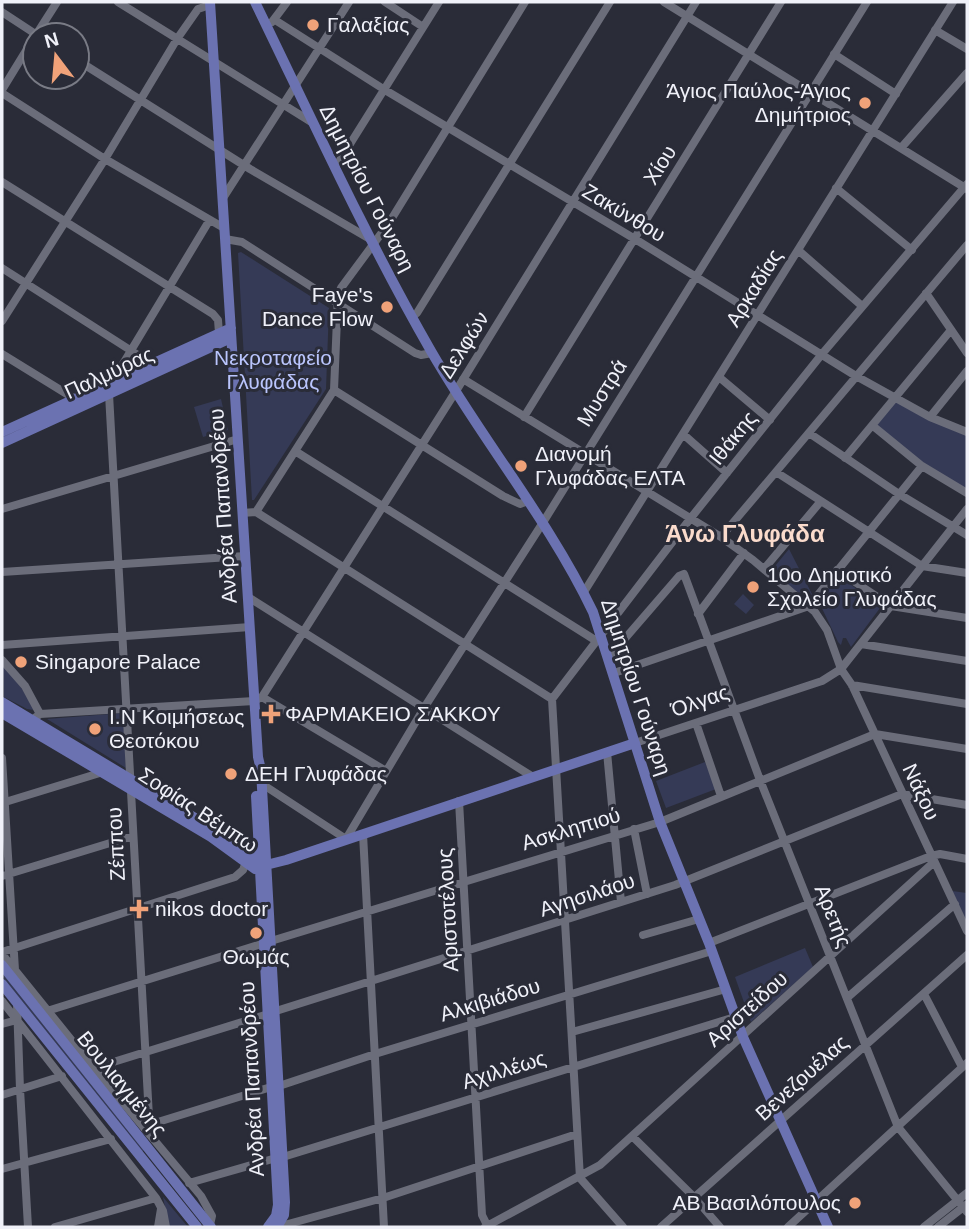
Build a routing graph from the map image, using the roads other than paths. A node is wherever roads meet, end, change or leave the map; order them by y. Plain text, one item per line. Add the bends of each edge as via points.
1 (57, 2) edge
2 (118, 2) edge
3 (255, 2) edge
4 (287, 2) edge
5 (349, 2) edge
6 (384, 2) edge
7 (439, 2) edge
8 (525, 2) edge
9 (610, 2) edge
10 (664, 2) edge
11 (696, 2) edge
12 (781, 2) edge
13 (867, 2) edge
14 (953, 2) edge
15 (210, 4) edge
16 (2, 12) edge
17 (687, 16) junction
18 (45, 21) edge
19 (271, 23) junction
20 (21, 25) edge
21 (423, 27) junction
22 (935, 30) junction
23 (177, 39) junction
24 (320, 47) junction
25 (967, 49) edge
26 (749, 54) junction
27 (834, 54) junction
28 (21, 60) edge
29 (214, 64) junction
30 (91, 69) edge
31 (967, 73) edge
32 (295, 88) junction
33 (385, 90) junction
34 (2, 92) edge
35 (810, 92) junction
36 (896, 94) junction
37 (139, 100) junction
38 (283, 105) junction
39 (313, 123) junction
40 (448, 126) junction
41 (873, 131) junction
42 (901, 148) junction
43 (219, 149) junction
44 (105, 159) junction
45 (510, 164) junction
46 (245, 165) junction
47 (335, 168) junction
48 (2, 182) edge
49 (966, 187) edge
50 (836, 188) junction
51 (223, 198) junction
52 (572, 201) junction
53 (64, 221) junction
54 (209, 221) junction
55 (225, 234) junction
56 (635, 239) junction
57 (372, 241) junction
58 (798, 250) junction
59 (912, 250) junction
60 (966, 251) edge
61 (2, 268) edge
62 (695, 277) junction
63 (27, 283) junction
64 (169, 287) junction
65 (926, 293) junction
66 (338, 303) junction
67 (862, 306) junction
68 (757, 315) junction
69 (412, 317) junction
70 (2, 321) edge
71 (951, 330) junction
72 (219, 333) junction
73 (231, 333) junction
74 (131, 349) junction
75 (432, 353) junction
76 (2, 354) edge
77 (967, 354) edge
78 (822, 355) junction
79 (152, 364) junction
80 (967, 371) edge
81 (856, 376) junction
82 (719, 377) junction
83 (463, 379) junction
84 (112, 382) junction
85 (334, 390) junction
86 (456, 391) junction
87 (109, 394) junction
88 (895, 398) junction
89 (75, 399) junction
90 (524, 417) junction
91 (930, 417) junction
92 (770, 420) junction
93 (873, 426) junction
94 (2, 432) edge
95 (967, 432) edge
96 (809, 433) junction
97 (682, 434) junction
98 (238, 439) junction
99 (2, 443) edge
100 (422, 444) junction
101 (295, 451) junction
102 (585, 453) junction
103 (845, 458) junction
104 (922, 466) junction
105 (727, 472) junction
106 (776, 472) junction
107 (113, 476) junction
108 (647, 493) junction
109 (967, 493) edge
110 (899, 494) junction
111 (528, 501) junction
112 (821, 501) junction
113 (383, 507) junction
114 (2, 509) edge
115 (967, 509) edge
116 (256, 512) junction
117 (242, 513) junction
118 (690, 519) junction
119 (542, 524) junction
120 (953, 527) junction
121 (868, 531) junction
122 (967, 536) edge
123 (721, 537) junction
124 (744, 553) junction
125 (245, 556) junction
126 (118, 564) junction
127 (922, 566) junction
128 (344, 568) junction
129 (764, 569) junction
130 (837, 570) junction
131 (2, 572) edge
132 (967, 573) edge
133 (504, 582) junction
134 (584, 592) junction
135 (248, 597) junction
136 (809, 606) junction
137 (891, 606) junction
138 (698, 614) junction
139 (967, 618) edge
140 (250, 627) junction
141 (303, 632) junction
142 (122, 636) junction
143 (598, 637) junction
144 (708, 641) junction
145 (464, 644) junction
146 (861, 644) junction
147 (2, 645) edge
148 (609, 657) junction
149 (2, 660) edge
150 (967, 661) edge
151 (841, 669) junction
152 (614, 673) junction
153 (852, 685) junction
154 (258, 699) junction
155 (552, 699) junction
156 (2, 702) edge
157 (967, 704) edge
158 (425, 708) junction
159 (126, 709) junction
160 (733, 710) junction
161 (2, 713) edge
162 (36, 717) junction
163 (696, 723) junction
164 (875, 734) junction
165 (635, 743) junction
166 (967, 749) edge
167 (607, 752) junction
168 (258, 757) junction
169 (2, 758) edge
170 (556, 769) junction
171 (387, 771) junction
172 (103, 772) junction
173 (533, 777) junction
174 (760, 780) junction
175 (262, 783) junction
176 (130, 784) junction
177 (902, 794) junction
178 (721, 796) junction
179 (459, 802) junction
180 (3, 803) edge
181 (967, 804) edge
182 (660, 822) junction
183 (634, 829) junction
184 (363, 834) junction
185 (614, 835) junction
186 (133, 836) junction
187 (346, 839) junction
188 (784, 841) junction
189 (561, 850) junction
190 (933, 859) junction
191 (967, 859) edge
192 (246, 863) junction
193 (263, 867) junction
194 (6, 874) edge
195 (463, 880) junction
196 (684, 881) junction
197 (647, 894) junction
198 (621, 902) junction
199 (809, 904) junction
200 (955, 904) junction
201 (137, 908) junction
202 (367, 910) junction
203 (699, 919) junction
204 (565, 921) junction
205 (967, 931) edge
206 (643, 935) dead end
207 (268, 942) junction
208 (710, 947) junction
209 (15, 948) junction
210 (467, 952) junction
211 (2, 953) edge
212 (967, 955) edge
213 (830, 957) junction
214 (2, 965) edge
215 (15, 970) junction
216 (141, 981) junction
217 (371, 982) junction
218 (2, 984) edge
219 (726, 989) junction
220 (570, 994) junction
221 (924, 994) junction
222 (848, 997) junction
223 (2, 1001) edge
224 (17, 1004) junction
225 (47, 1011) junction
226 (272, 1013) junction
227 (736, 1017) junction
228 (17, 1020) junction
229 (2, 1024) edge
230 (471, 1024) junction
231 (572, 1032) junction
232 (743, 1037) junction
233 (32, 1038) junction
234 (867, 1044) junction
235 (18, 1045) junction
236 (145, 1053) junction
237 (375, 1054) junction
238 (965, 1065) edge
239 (574, 1067) junction
240 (94, 1068) junction
241 (62, 1076) junction
242 (275, 1087) junction
243 (20, 1089) junction
244 (2, 1095) edge
245 (476, 1097) junction
246 (780, 1121) junction
247 (146, 1125) junction
248 (379, 1127) junction
249 (898, 1127) junction
250 (577, 1134) junction
251 (633, 1137) junction
252 (111, 1139) junction
253 (280, 1157) junction
254 (25, 1162) junction
255 (479, 1166) junction
256 (2, 1169) edge
257 (580, 1178) junction
258 (175, 1181) junction
259 (189, 1183) junction
260 (967, 1193) edge
261 (694, 1197) junction
262 (156, 1198) junction
263 (383, 1198) junction
264 (817, 1202) junction
265 (161, 1206) junction
266 (964, 1206) edge
267 (211, 1226) edge
268 (28, 1227) edge
269 (55, 1227) edge
270 (158, 1227) edge
271 (166, 1227) edge
272 (197, 1227) edge
273 (268, 1227) edge
274 (282, 1227) edge
275 (384, 1227) edge
276 (487, 1227) edge
277 (623, 1227) edge
278 (661, 1227) edge
279 (720, 1227) edge
280 (788, 1227) edge
281 (828, 1227) edge
282 (924, 1227) edge
283 (939, 1227) edge

1 - 18 street
2 - 23 street
3 - 19 main road, Δημητρίου Γούναρη
4 - 19 street
5 - 24 street
6 - 21 street
7 - 21 street
8 - 40 street
9 - 45 street
10 - 17 street
11 - 17 street, Δελφών
12 - 26 street, Χίου
13 - 27 street, Μυστρά
14 - 22 street, Αρκαδίας
15 - 23 street via 198,9
15 - 29 main road, Ανδρέα Παπανδρέου
16 - 20 street
17 - 26 street
17 - 52 street, Δελφών
19 - 24 street, Ζακύνθου
19 - 32 main road, Δημητρίου Γούναρη
21 - 33 street
22 - 25 street
22 - 36 street, Αρκαδίας
23 - 29 street
23 - 37 street
24 - 32 street
24 - 33 street, Ζακύνθου
26 - 35 street
26 - 56 street, Χίου
27 - 35 street, Μυστρά
27 - 36 street
28 - 34 street
29 - 38 street
29 - 43 main road, Ανδρέα Παπανδρέου
30 - 37 street
31 - 42 street
32 - 38 street
32 - 39 main road, Δημητρίου Γούναρη
33 - 40 street, Ζακύνθου
33 - 47 street
34 - 44 street
35 - 41 street
35 - 62 street, Μυστρά
36 - 41 street, Αρκαδίας
37 - 43 street
37 - 44 street
38 - 39 street
38 - 46 street
39 - 47 main road, Δημητρίου Γούναρη
40 - 45 street, Ζακύνθου
40 - 57 street via 389,223
41 - 42 street
41 - 50 street, Αρκαδίας
42 - 49 street
43 - 46 street
43 - 51 main road, Ανδρέα Παπανδρέου
44 - 53 street
44 - 54 street
45 - 52 street, Ζακύνθου
45 - 69 street
46 - 51 street
46 - 57 street
47 - 57 main road, Δημητρίου Γούναρη
48 - 53 street
49 - 59 street, Ιθάκης
50 - 58 street, Αρκαδίας
50 - 59 street
51 - 55 main road, Ανδρέα Παπανδρέου
52 - 56 street, Ζακύνθου
52 - 83 street, Δελφών
53 - 63 street
53 - 64 street
54 - 55 street
54 - 64 street, Ζέππου
55 - 66 street
55 - 73 main road, Ανδρέα Παπανδρέου
56 - 62 street, Ζακύνθου
56 - 90 street, Χίου
57 - 66 street via 341,288
57 - 69 main road, Δημητρίου Γούναρη
58 - 67 street
58 - 68 street, Αρκαδίας
59 - 67 street, Ιθάκης
60 - 65 street
61 - 63 street
62 - 68 street, Ζακύνθου
62 - 102 street, Μυστρά
63 - 70 street
63 - 74 street
64 - 72 street via 213,314
64 - 74 street, Ζέππου
65 - 71 street
65 - 81 street
66 - 75 street via 415,353
66 - 85 street
67 - 78 street, Ιθάκης
68 - 78 street, Ζακύνθου
68 - 82 street, Αρκαδίας
69 - 75 main road, Δημητρίου Γούναρη
71 - 77 street
71 - 88 street
72 - 73 main road, Παλμύρας
72 - 79 main road, Παλμύρας
73 - 87 main road, Παλμύρας
73 - 98 main road, Ανδρέα Παπανδρέου
74 - 79 street
74 - 84 street, Ζέππου
75 - 86 main road, Δημητρίου Γούναρη
76 - 89 street
78 - 81 street, Ζακύνθου
78 - 92 street, Ιθάκης
79 - 84 main road, Παλμύρας
80 - 91 street
81 - 88 street, Ζακύνθου
81 - 96 street
82 - 92 street
82 - 97 street, Αρκαδίας
83 - 86 street, Δελφών
83 - 90 street, Νάξου
84 - 87 street, Ζέππου
84 - 89 main road, Παλμύρας
85 - 100 street
85 - 101 street
86 - 100 street, Δελφών
86 - 111 main road, Δημητρίου Γούναρη
87 - 99 main road, Παλμύρας
87 - 107 street, Ζέππου
88 - 91 street, Ζακύνθου
88 - 93 street
89 - 94 main road, Παλμύρας
90 - 102 street, Νάξου
91 - 95 street, Ζακύνθου
92 - 105 street, Ιθάκης
93 - 103 street
93 - 104 street
96 - 103 street
96 - 106 street
97 - 105 street
97 - 108 street, Αρκαδίας
98 - 107 street
98 - 117 main road, Ανδρέα Παπανδρέου
100 - 111 street via 515,503
100 - 113 street, Δελφών
101 - 113 street
101 - 116 street
102 - 108 street, Νάξου
102 - 119 street, Μυστρά
103 - 110 street
104 - 109 street
104 - 110 street
105 - 118 street, Ιθάκης
106 - 112 street
106 - 123 street
107 - 114 street
107 - 126 street, Ζέππου
108 - 118 street, Νάξου
108 - 134 street, Αρκαδίας
110 - 120 street
110 - 121 street
111 - 119 main road, Δημητρίου Γούναρη
112 - 121 street
112 - 129 street
113 - 128 street, Δελφών
113 - 133 street
115 - 120 street, Όλγας
116 - 117 street
116 - 128 street
117 - 125 main road, Ανδρέα Παπανδρέου
118 - 123 street, Νάξου
118 - 143 street, Ιθάκης
119 - 133 street, Μυστρά
119 - 134 main road, Δημητρίου Γούναρη
120 - 122 street
120 - 127 street, Όλγας
121 - 127 street
121 - 130 street
123 - 124 street, Νάξου
124 - 129 street, Νάξου
124 - 138 street
125 - 126 street
125 - 135 main road, Ανδρέα Παπανδρέου
126 - 131 street
126 - 142 street, Ζέππου
127 - 132 street
127 - 137 street, Όλγας
128 - 141 street, Δελφών
128 - 145 street
129 - 136 street, Νάξου
130 - 136 street
130 - 137 street
133 - 143 street
133 - 145 street, Μυστρά
134 - 143 main road, Δημητρίου Γούναρη
135 - 140 main road, Ανδρέα Παπανδρέου
135 - 141 street
136 - 144 street
136 - 151 street, Νάξου via 827,630
137 - 139 street
137 - 146 street, Όλγας
138 - 144 street, Αρετής
138 - 148 street, Αρετής via 683,574
140 - 142 street
140 - 154 main road, Ανδρέα Παπανδρέου
141 - 154 street, Δελφών
141 - 158 street
142 - 147 street
142 - 159 street, Ζέππου
143 - 148 main road, Δημητρίου Γούναρη
143 - 155 street, Ιθάκης
144 - 152 street
144 - 160 street, Αρετής
145 - 155 street
145 - 158 street, Μυστρά
146 - 150 street
146 - 151 street, Όλγας
148 - 152 main road, Δημητρίου Γούναρη
149 - 162 street via 25,685
151 - 153 street, Νάξου
151 - 160 street, Όλγας via 822,681
152 - 165 main road, Δημητρίου Γούναρη
153 - 157 street
153 - 164 street, Νάξου
154 - 159 street
154 - 168 main road, Ανδρέα Παπανδρέου
154 - 171 street
155 - 170 street
156 - 162 main road, Σοφίας Βέμπω
158 - 171 street, Μυστρά
158 - 173 street
159 - 162 street
159 - 176 street, Ζέππου
160 - 163 street, Όλγας
160 - 174 street, Αρετής
161 - 172 main road, Σοφίας Βέμπω
162 - 176 main road, Σοφίας Βέμπω
163 - 165 street, Όλγας
163 - 178 street
164 - 166 street
164 - 174 street, Ασκληπιού
164 - 177 street, Νάξου
165 - 167 main road, Όλγας
165 - 182 main road, Δημητρίου Γούναρη
167 - 170 main road, Όλγας
167 - 185 street
168 - 175 main road, Ανδρέα Παπανδρέου
168 - 193 main road, Ανδρέα Παπανδρέου via 255,771
169 - 180 street
170 - 173 main road, Όλγας
170 - 189 street
171 - 187 street, Μυστρά
172 - 176 main road, Σοφίας Βέμπω
172 - 180 street
173 - 179 main road, Όλγας
174 - 178 street, Ασκληπιού
174 - 188 street, Αρετής
175 - 187 street
175 - 193 main road, Ανδρέα Παπανδρέου
176 - 186 street, Ζέππου
176 - 192 main road, Σοφίας Βέμπω
176 - 193 main road, Σοφίας Βέμπω via 215,830
177 - 181 street
177 - 188 street, Αγησιλάου
177 - 190 street, Νάξου
178 - 182 street, Ασκληπιού
179 - 184 main road, Όλγας
179 - 195 street, Αριστοτέλους
180 - 194 street
182 - 183 street, Ασκληπιού
182 - 196 main road, Δημητρίου Γούναρη
183 - 185 street, Ασκληπιού
183 - 197 street
184 - 187 main road, Όλγας
184 - 202 street
185 - 189 street, Ασκληπιού
185 - 198 street
186 - 194 street
186 - 201 street, Ζέππου
187 - 193 main road, Όλγας
188 - 196 street, Αγησιλάου
188 - 199 street, Αρετής
189 - 195 street, Ασκληπιού
189 - 204 street
190 - 191 street via 940,854
190 - 199 street, Αλκιβιάδου
190 - 200 street, Νάξου
190 - 213 street, Αριστείδου
192 - 193 main road, Σοφίας Βέμπω
192 - 201 street via 235,877
193 - 207 main road, Ανδρέα Παπανδρέου
194 - 209 street
195 - 202 street, Ασκληπιού
195 - 210 street, Αριστοτέλους
196 - 197 street, Αγησιλάου
196 - 203 main road, Δημητρίου Γούναρη
197 - 198 street, Αγησιλάου
198 - 204 street, Αγησιλάου
199 - 208 street, Αλκιβιάδου
199 - 213 street, Αρετής
200 - 205 street, Νάξου
200 - 222 street
201 - 209 street
201 - 216 street, Ζέππου
202 - 207 street, Ασκληπιού
202 - 217 street
203 - 206 street
203 - 208 main road, Δημητρίου Γούναρη
204 - 210 street, Αγησιλάου
204 - 220 street
207 - 216 street, Ασκληπιού
207 - 226 main road, Ανδρέα Παπανδρέου
208 - 219 main road, Δημητρίου Γούναρη
208 - 220 street, Αλκιβιάδου
209 - 211 street
209 - 215 street
210 - 217 street, Αγησιλάου
210 - 230 street, Αριστοτέλους
211 - 215 street
212 - 221 street, Βενεζουέλας
213 - 222 street, Αρετής
213 - 232 street, Αριστείδου
214 - 258 main road, Βουλιαγμένης
215 - 225 street
216 - 225 street, Ασκληπιού
216 - 236 street, Ζέππου
217 - 226 street, Αγησιλάου
217 - 237 street
218 - 224 main road, Βουλιαγμένης
219 - 227 main road, Δημητρίου Γούναρη
219 - 231 street
220 - 230 street, Αλκιβιάδου
220 - 231 street
221 - 234 street, Βενεζουέλας
221 - 238 street
222 - 234 street, Αρετής
223 - 228 street
224 - 228 street
224 - 272 main road, Βουλιαγμένης
225 - 240 street
226 - 236 street, Αγησιλάου
226 - 242 main road, Ανδρέα Παπανδρέου
227 - 232 main road, Δημητρίου Γούναρη
227 - 239 street, Αχιλλέως
228 - 229 street
228 - 233 street
228 - 235 street
230 - 237 street, Αλκιβιάδου
230 - 245 street, Αριστοτέλους
231 - 239 street
232 - 246 main road, Δημητρίου Γούναρη
232 - 251 street, Αριστείδου
233 - 235 street
233 - 241 street
234 - 246 street, Βενεζουέλας
234 - 249 street, Αρετής
235 - 243 street
236 - 240 street, Αγησιλάου
236 - 247 street, Ζέππου
237 - 242 street, Αλκιβιάδου
237 - 248 street
238 - 249 street
239 - 245 street, Αχιλλέως
239 - 250 street
240 - 247 street
241 - 243 street
241 - 252 street
242 - 247 street, Αλκιβιάδου
242 - 253 main road, Ανδρέα Παπανδρέου
243 - 244 street
243 - 254 street
245 - 248 street, Αχιλλέως
245 - 255 street, Αριστοτέλους
246 - 261 street, Βενεζουέλας
246 - 264 main road, Δημητρίου Γούναρη
247 - 259 street
248 - 253 street, Αχιλλέως
248 - 263 street
249 - 264 street
249 - 266 street, Αρετής
250 - 255 street
250 - 257 street
251 - 257 street, Αριστείδου
251 - 261 street
252 - 254 street
252 - 262 street
253 - 259 street, Αχιλλέως
253 - 273 main road, Ανδρέα Παπανδρέου via 278,1211
253 - 274 main road, Ανδρέα Παπανδρέου via 285,1202
254 - 256 street
254 - 268 street
255 - 263 street
255 - 276 street, Αριστοτέλους
257 - 276 street, Αριστείδου
257 - 277 street
258 - 259 main road
258 - 267 main road, Βουλιαγμένης
259 - 267 street via 209,1209
260 - 266 street
261 - 278 street, Βενεζουέλας
261 - 279 street
262 - 265 street
262 - 269 street
263 - 274 street
263 - 275 street
264 - 280 street
264 - 281 main road, Δημητρίου Γούναρη
265 - 270 street
265 - 271 street
266 - 282 street
266 - 283 street

